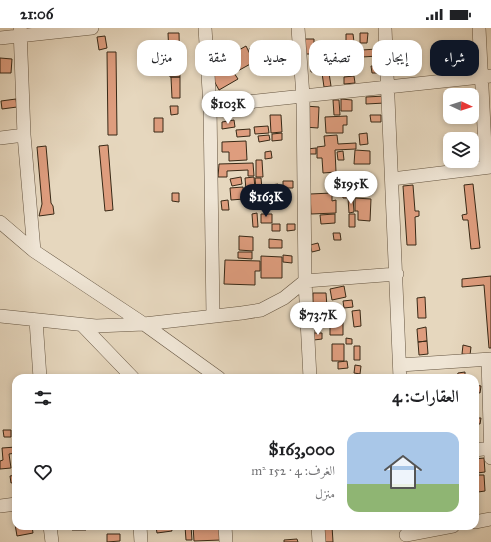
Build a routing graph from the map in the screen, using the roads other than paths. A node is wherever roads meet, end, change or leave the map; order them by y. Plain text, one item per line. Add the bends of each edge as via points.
1 (92, 28) edge
2 (204, 28) edge
3 (298, 28) edge
4 (385, 28) edge
5 (478, 28) edge
6 (20, 32) edge
7 (0, 38) edge
8 (486, 76) edge
9 (387, 86) junction
10 (303, 96) junction
11 (210, 106) junction
12 (24, 135) junction
13 (0, 138) edge
14 (489, 167) edge
15 (392, 179) junction
16 (0, 222) edge
17 (34, 251) junction
18 (397, 274) junction
19 (305, 281) junction
20 (0, 316) edge
21 (213, 316) junction
22 (36, 320) junction
23 (144, 324) junction
24 (82, 325) junction
25 (489, 359) edge
26 (400, 365) junction
27 (40, 374) edge
28 (129, 374) edge
29 (213, 374) edge
30 (310, 374) edge
31 (400, 374) edge
32 (491, 448) edge
33 (479, 450) edge
34 (491, 458) edge
35 (12, 504) edge
36 (0, 506) edge
37 (491, 519) edge
38 (479, 521) edge
39 (50, 530) edge
40 (140, 530) edge
41 (225, 530) edge
42 (318, 530) edge
43 (430, 530) edge
44 (406, 534) edge
45 (52, 542) edge
46 (141, 542) edge
47 (226, 542) edge
48 (319, 542) edge

1 - 6 street
2 - 11 street
3 - 10 street
4 - 9 street
5 - 8 street
6 - 7 street
6 - 12 street
8 - 9 street
8 - 14 street
9 - 10 street
9 - 15 street
10 - 11 street
10 - 19 street
11 - 21 street
12 - 13 street
12 - 17 street
14 - 15 street
15 - 18 street
16 - 17 street
17 - 23 street
18 - 19 street
18 - 26 street
19 - 21 street via 284,298 261,310
19 - 30 street
20 - 22 street
21 - 23 street
22 - 24 street
22 - 27 street
23 - 24 street
23 - 29 street
24 - 28 street
25 - 26 street
25 - 32 street
26 - 31 street
32 - 33 street
32 - 34 street
35 - 36 street
37 - 38 street
39 - 45 street
40 - 46 street
41 - 47 street
42 - 48 street
43 - 44 street

